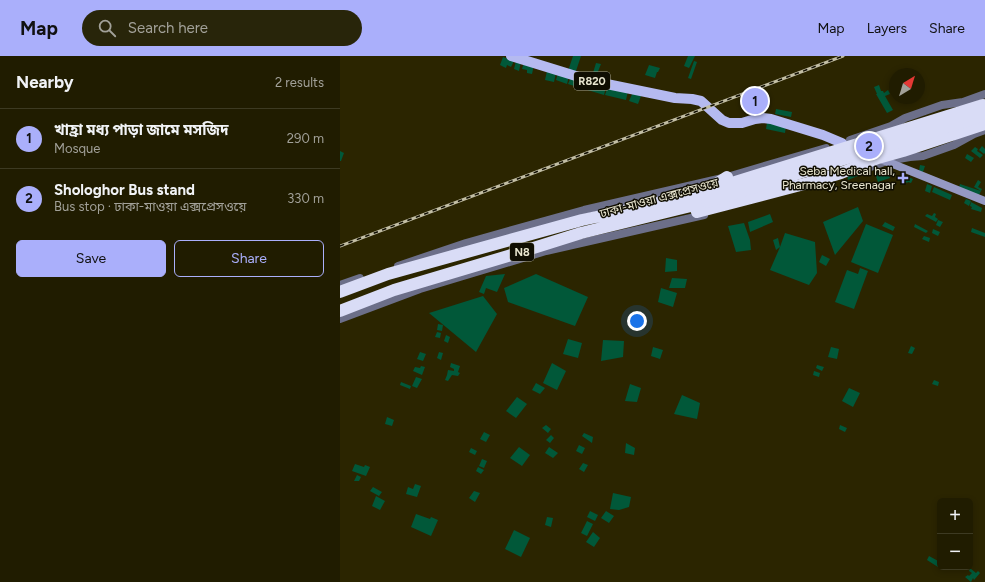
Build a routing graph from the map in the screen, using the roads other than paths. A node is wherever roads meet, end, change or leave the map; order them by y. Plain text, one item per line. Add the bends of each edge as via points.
1 (511, 56) edge
2 (985, 105) edge
3 (985, 124) edge
4 (985, 130) edge
5 (844, 144) junction
6 (882, 160) junction
7 (727, 177) junction
8 (809, 186) junction
9 (985, 201) edge
10 (640, 213) junction
11 (340, 285) edge
12 (340, 292) edge
13 (340, 310) edge
14 (340, 318) edge

1 - 5 main road, R820 via 592,81 701,101 729,123 771,119
2 - 5 highway
2 - 10 highway, ঢাকা-মাওয়া এক্সপ্রেসওয়ে / N8, bridge via 705,197
3 - 6 highway
4 - 6 street via 954,146 923,156
5 - 6 main road
5 - 7 street
6 - 8 highway
6 - 9 main road
7 - 10 highway via 716,184 648,202
7 - 11 street via 584,210 466,243
8 - 10 highway via 660,221
8 - 14 street via 715,212 546,251 420,289
10 - 12 highway, ঢাকা-মাওয়া এক্সপ্রেসওয়ে / N8 via 582,220 388,274
10 - 13 highway, ঢাকা-মাওয়া এক্সপ্রেসওয়ে / N8 via 394,290

